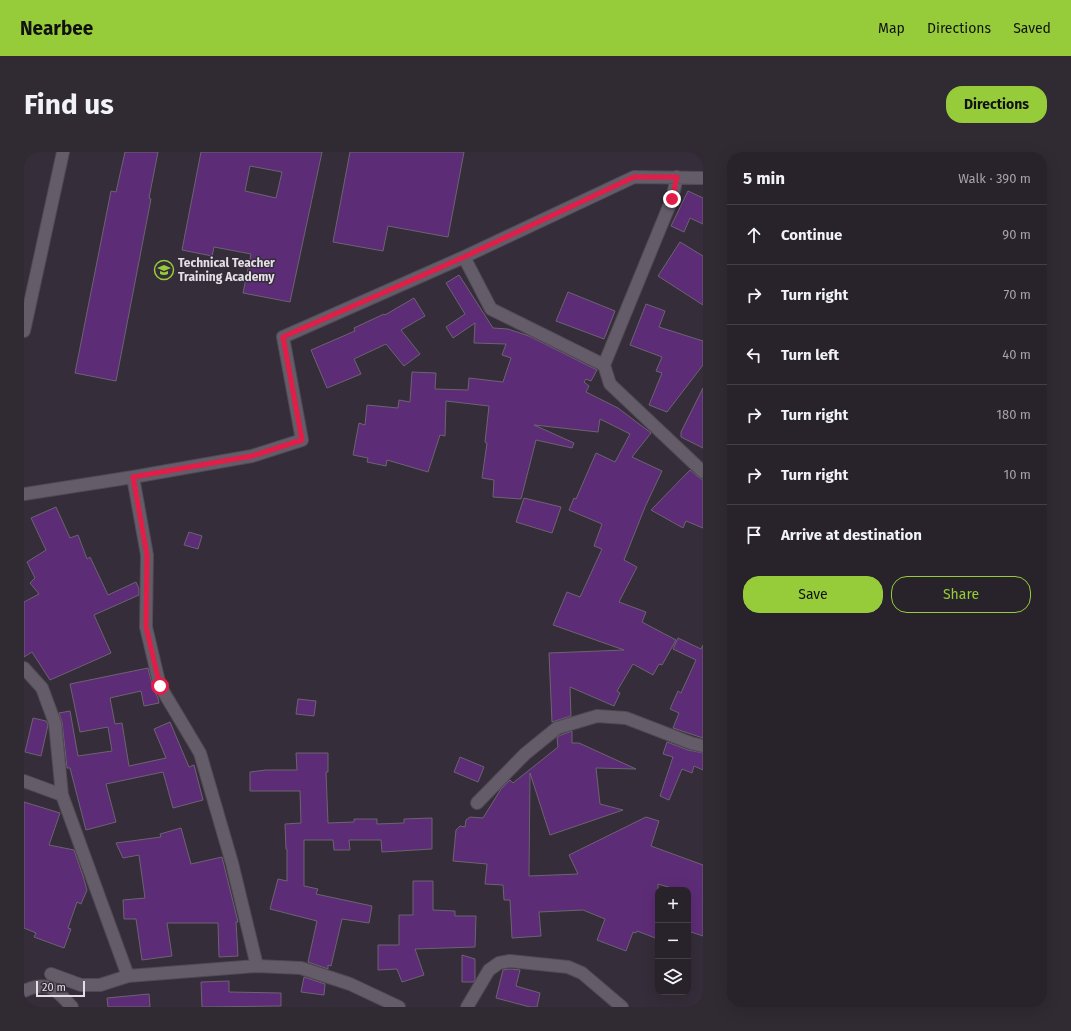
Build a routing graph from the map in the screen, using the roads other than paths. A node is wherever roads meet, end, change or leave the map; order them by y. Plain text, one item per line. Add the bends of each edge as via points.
1 (63, 152) edge
2 (677, 177) junction
3 (703, 178) edge
4 (464, 257) junction
5 (24, 331) edge
6 (604, 365) junction
7 (703, 472) edge
8 (133, 477) junction
9 (24, 494) edge
10 (24, 668) edge
11 (703, 746) edge
12 (24, 781) edge
13 (62, 795) junction
14 (477, 803) dead end
15 (257, 966) junction
16 (51, 974) dead end
17 (128, 976) junction
18 (24, 991) edge
19 (72, 1007) edge
20 (399, 1007) edge
21 (467, 1007) edge
22 (622, 1007) edge

1 - 5 street
2 - 3 street
2 - 4 street via 634,177
2 - 6 street via 672,199
4 - 6 street via 491,309
4 - 8 street via 283,337 302,440 252,456
6 - 7 street via 610,384
8 - 9 street
8 - 15 street via 147,555 146,627 160,686 200,753 232,863
10 - 13 street via 42,688 55,723
11 - 14 street via 626,718 597,716 557,728 524,754
12 - 13 street
13 - 17 street
15 - 17 street
15 - 20 street via 301,968 350,984
16 - 17 street via 81,985 100,985
18 - 19 street via 36,986 49,986
21 - 22 street via 489,970 499,963 510,961 568,967 582,973

